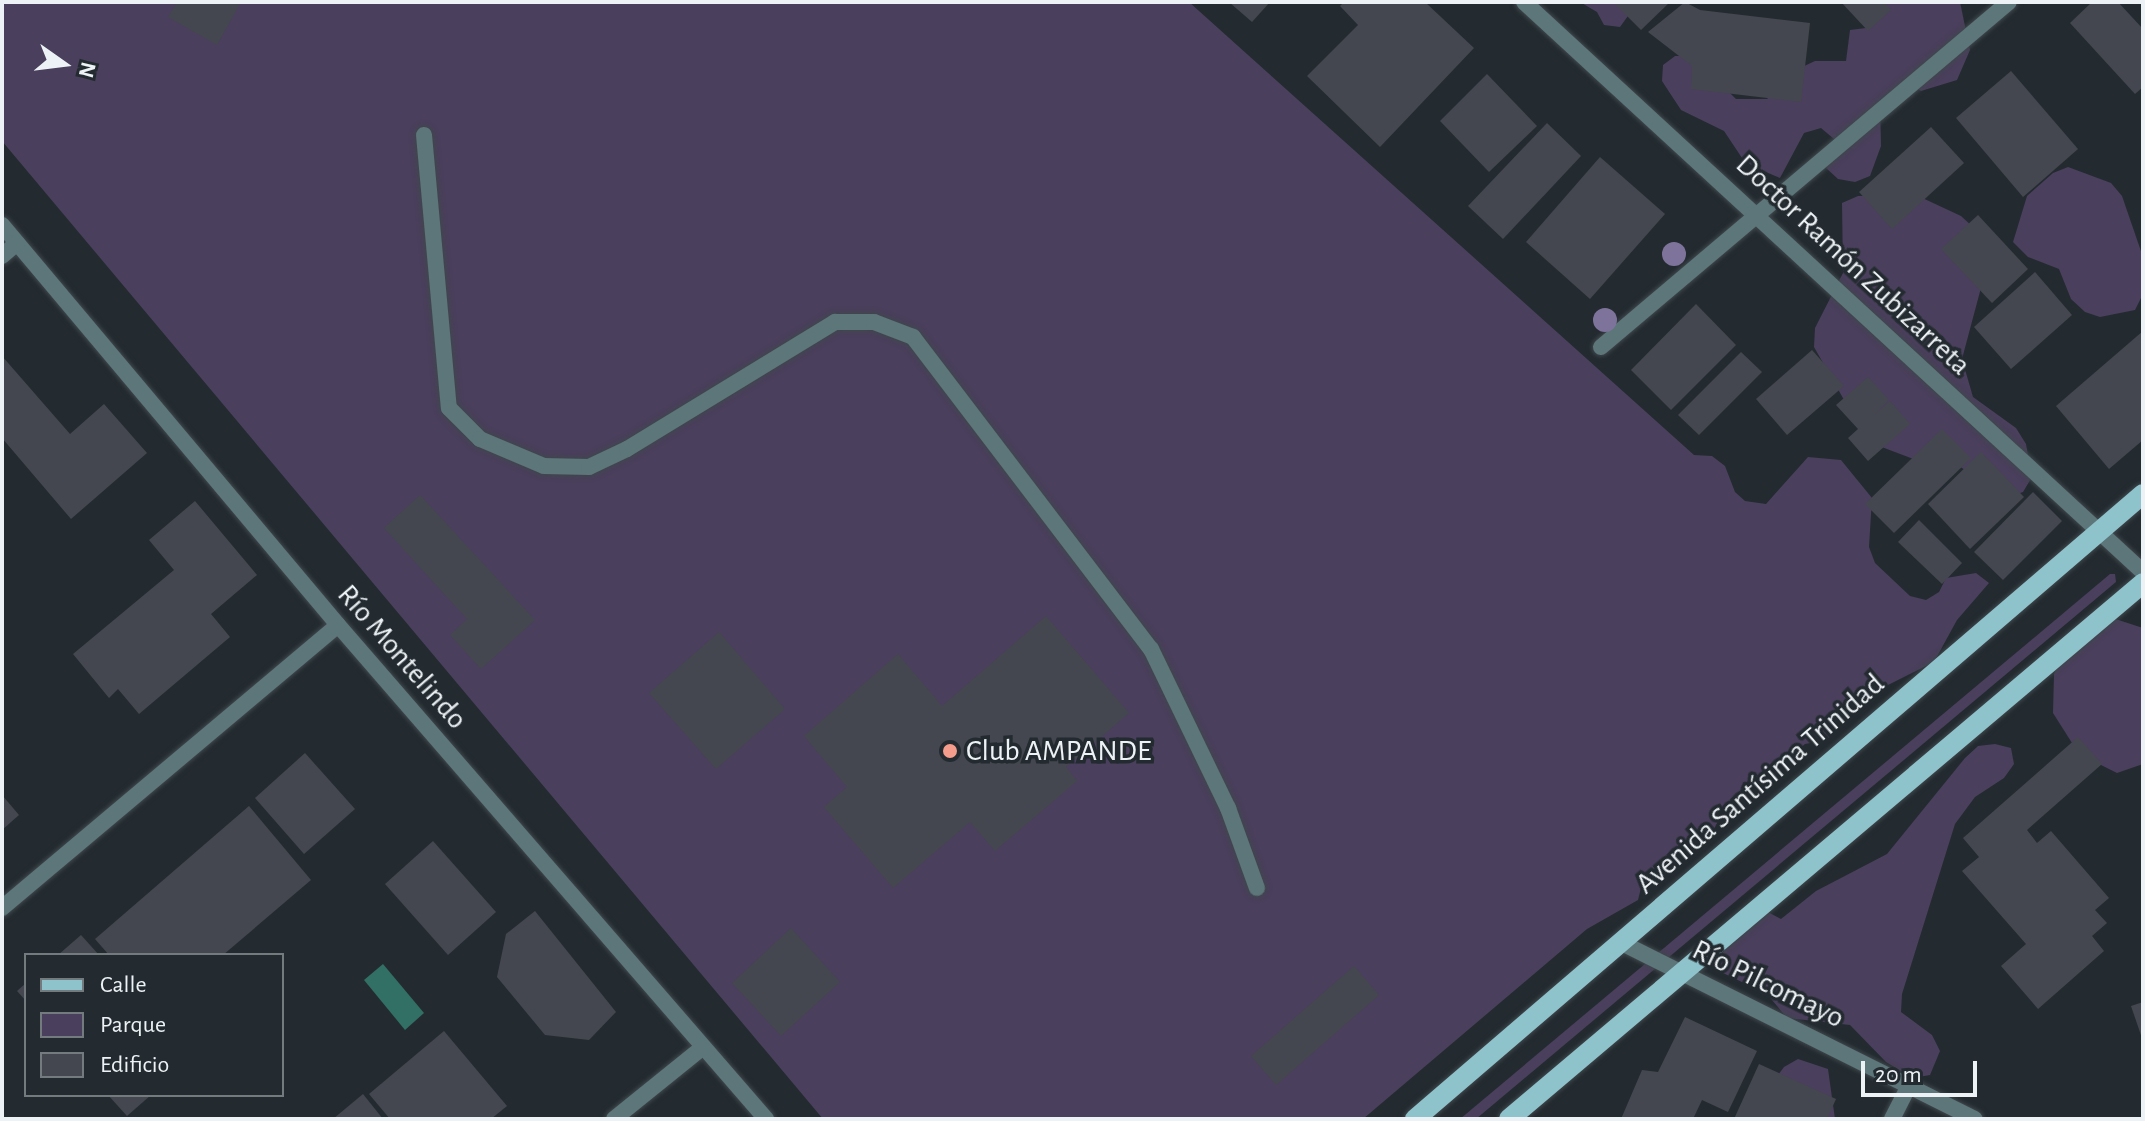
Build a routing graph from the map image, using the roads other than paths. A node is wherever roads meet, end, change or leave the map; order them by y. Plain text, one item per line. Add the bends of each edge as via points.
1 (1524, 2) edge
2 (2009, 2) edge
3 (424, 135) dead end
4 (1756, 212) junction
5 (2, 225) edge
6 (17, 243) junction
7 (2, 256) edge
8 (1601, 347) dead end
9 (2143, 494) edge
10 (2099, 532) junction
11 (2143, 572) edge
12 (2143, 583) edge
13 (338, 625) junction
14 (1257, 888) dead end
15 (2, 908) edge
16 (1622, 943) junction
17 (1682, 973) junction
18 (702, 1048) junction
19 (1909, 1085) junction
20 (614, 1119) edge
21 (766, 1119) edge
22 (1415, 1119) edge
23 (1509, 1119) edge
24 (1892, 1119) edge
25 (1975, 1119) edge

1 - 4 street, Doctor Ramón Zubizarreta
2 - 4 street
3 - 14 street via 449,408 480,439 544,466 589,467 835,322 874,322 913,337 1151,649 1228,808
4 - 8 street
4 - 10 street, Doctor Ramón Zubizarreta
5 - 6 street, Río Montelindo
6 - 7 street
6 - 13 street, Río Montelindo
9 - 10 main road, Avenida Santísima Trinidad
10 - 11 street, Doctor Ramón Zubizarreta
10 - 16 main road, Avenida Santísima Trinidad
12 - 17 main road
13 - 15 street
13 - 18 street, Río Montelindo
16 - 17 street, Río Pilcomayo
16 - 22 main road, Avenida Santísima Trinidad
17 - 19 street, Río Pilcomayo
17 - 23 main road
18 - 20 street
18 - 21 street, Río Montelindo
19 - 24 street
19 - 25 street, Río Pilcomayo

